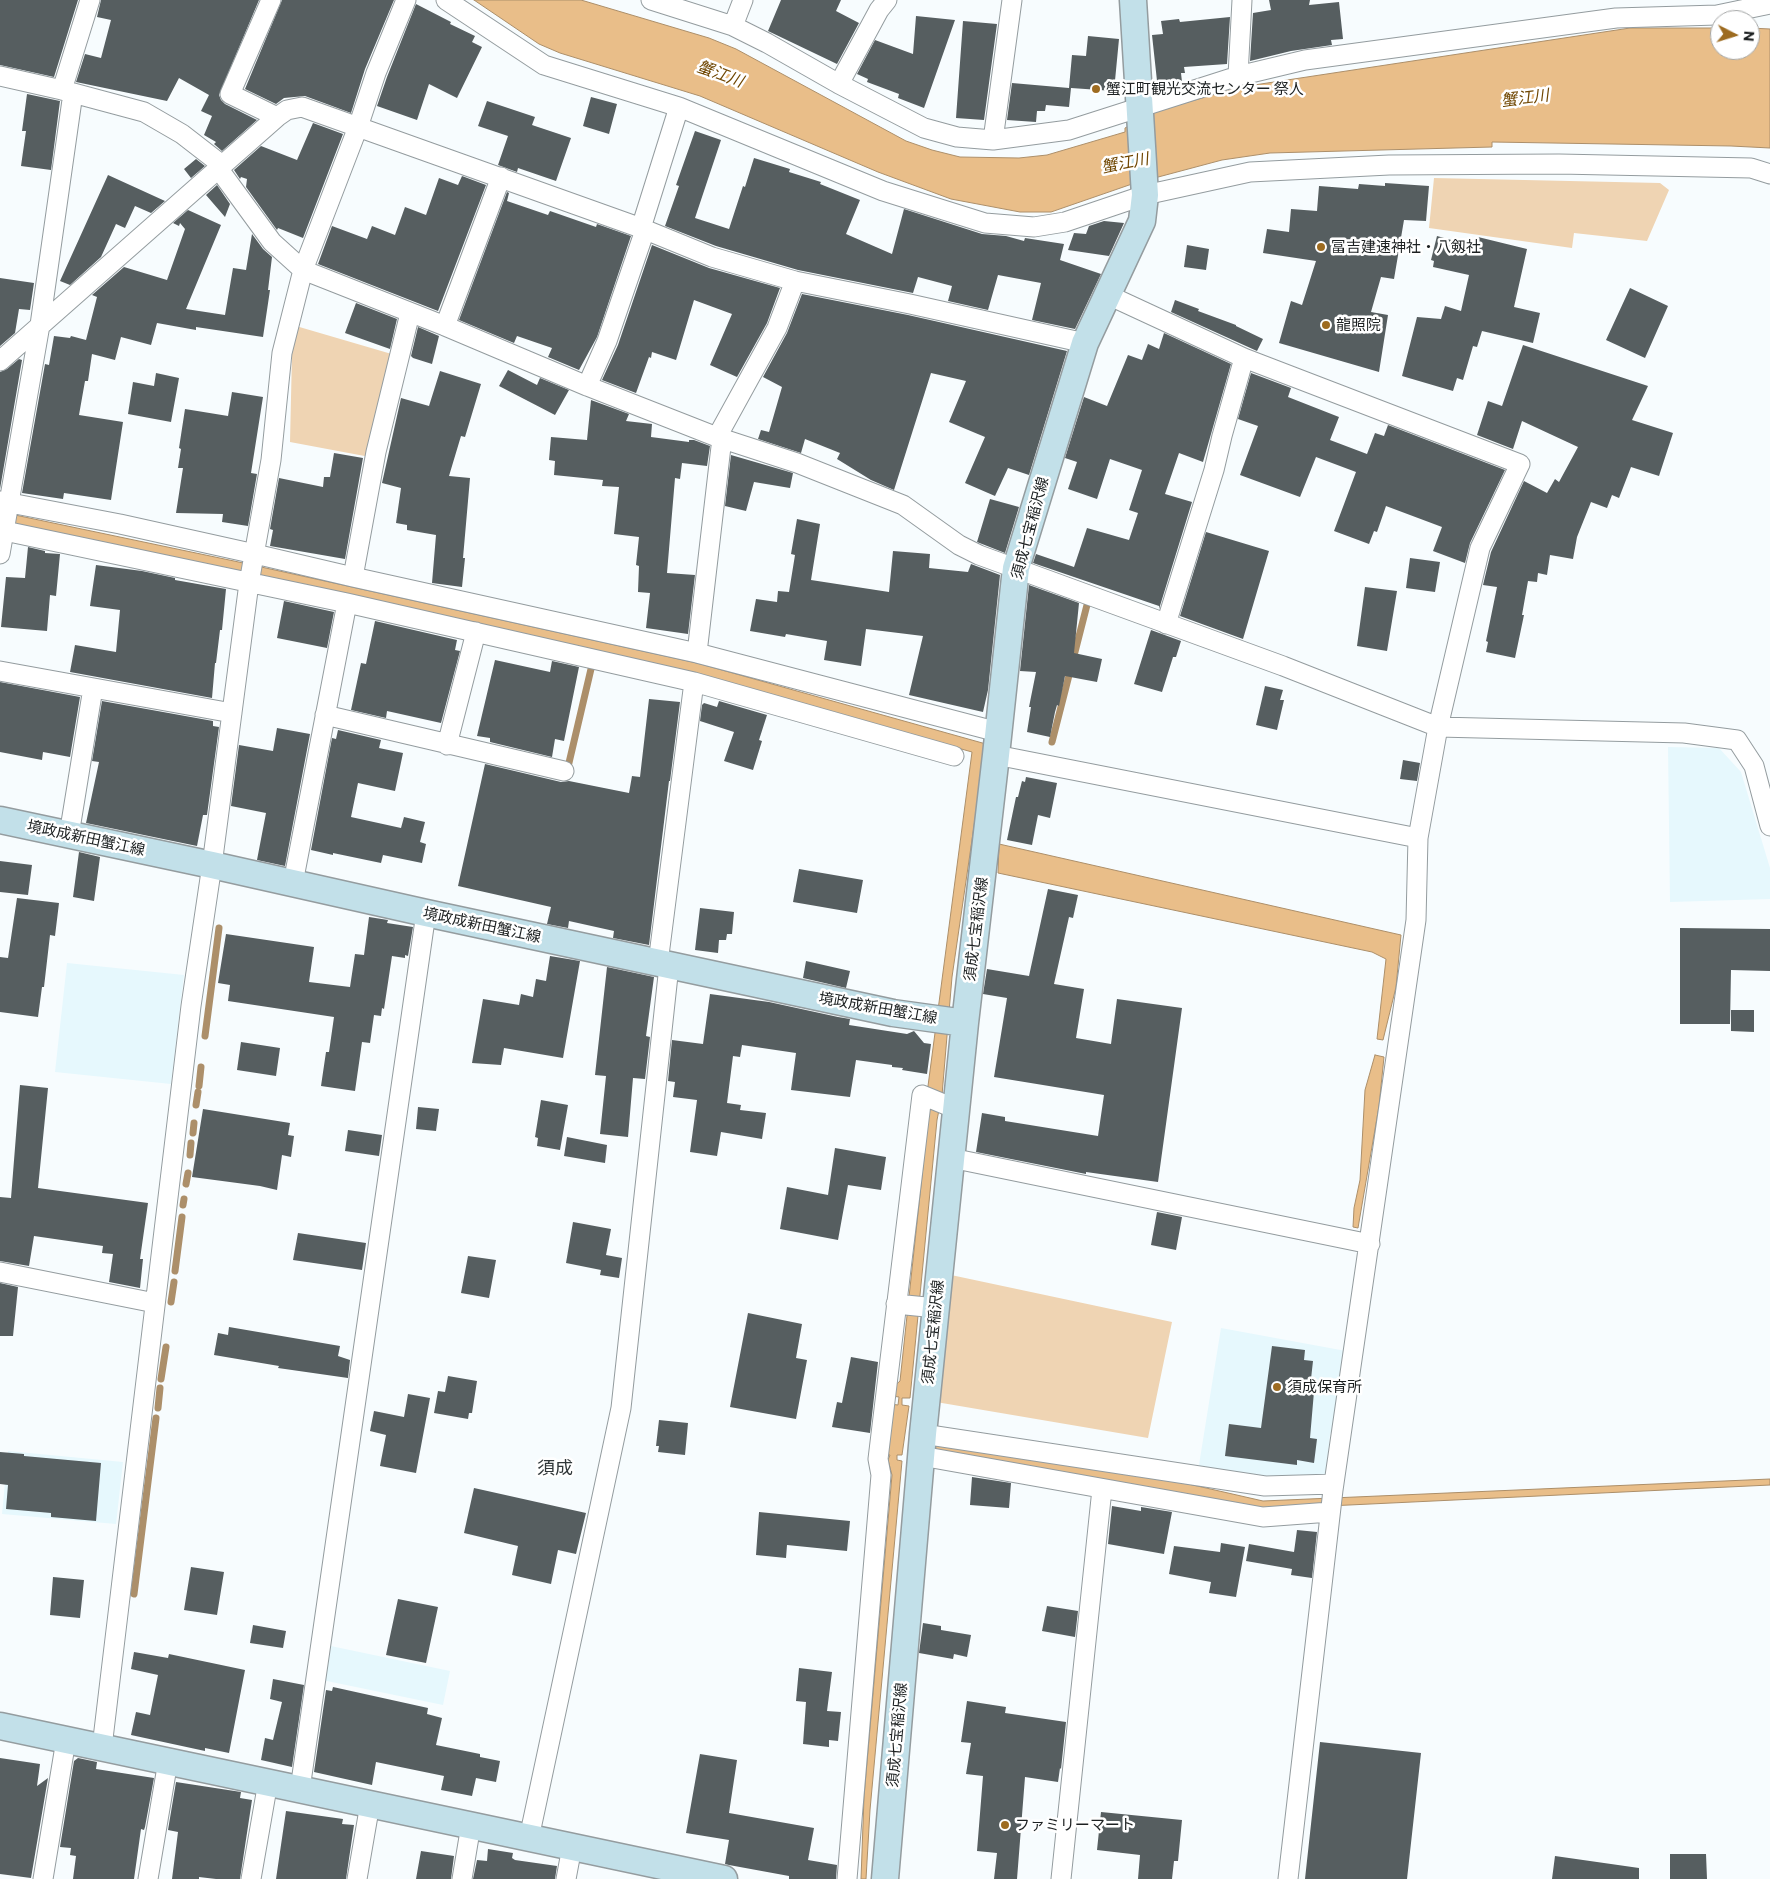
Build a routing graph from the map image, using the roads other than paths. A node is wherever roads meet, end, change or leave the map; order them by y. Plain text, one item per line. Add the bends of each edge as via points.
1 (90, 0) edge
2 (270, 0) edge
3 (406, 0) edge
4 (446, 0) edge
5 (651, 0) edge
6 (744, 0) edge
7 (887, 0) edge
8 (1012, 0) edge
9 (1133, 0) edge
10 (1242, 0) edge
11 (1770, 4) edge
12 (733, 26) junction
13 (0, 76) edge
14 (1238, 76) junction
15 (839, 84) junction
16 (67, 92) junction
17 (679, 107) junction
18 (1139, 108) junction
19 (277, 117) junction
20 (358, 127) junction
21 (993, 140) junction
22 (220, 167) junction
23 (1770, 174) edge
24 (501, 177) junction
25 (1145, 192) junction
26 (643, 229) junction
27 (303, 270) junction
28 (795, 281) junction
29 (1108, 295) junction
30 (410, 313) junction
31 (40, 325) junction
32 (445, 326) junction
33 (1085, 344) junction
34 (1244, 358) junction
35 (0, 360) edge
36 (587, 386) junction
37 (719, 438) junction
38 (4, 516) edge
39 (0, 554) edge
40 (1016, 568) junction
41 (252, 569) junction
42 (353, 577) junction
43 (347, 603) junction
44 (1166, 624) junction
45 (476, 632) junction
46 (698, 654) junction
47 (0, 671) edge
48 (694, 682) junction
49 (93, 688) junction
50 (232, 713) junction
51 (325, 715) junction
52 (1438, 727) junction
53 (997, 743) junction
54 (447, 745) junction
55 (954, 756) dead end
56 (564, 771) dead end
57 (0, 820) edge
58 (1770, 826) edge
59 (69, 835) junction
60 (1418, 838) junction
61 (212, 865) junction
62 (293, 883) junction
63 (426, 913) junction
64 (663, 964) junction
65 (948, 1020) junction
66 (941, 1103) junction
67 (951, 1158) junction
68 (1370, 1244) junction
69 (0, 1272) edge
70 (155, 1302) junction
71 (898, 1305) junction
72 (929, 1308) junction
73 (922, 1445) junction
74 (1102, 1489) junction
75 (1332, 1499) junction
76 (0, 1726) edge
77 (66, 1740) junction
78 (102, 1747) junction
79 (168, 1761) junction
80 (268, 1782) junction
81 (300, 1789) junction
82 (370, 1804) junction
83 (471, 1826) junction
84 (529, 1838) junction
85 (572, 1847) junction
86 (673, 1874) edge
87 (43, 1879) edge
88 (148, 1879) edge
89 (252, 1879) edge
90 (357, 1879) edge
91 (462, 1879) edge
92 (566, 1879) edge
93 (724, 1879) edge
94 (847, 1879) edge
95 (885, 1879) edge
96 (1061, 1879) edge
97 (1288, 1879) edge

1 - 16 street
2 - 19 street via 230,94
3 - 20 street
4 - 17 street via 544,65
5 - 12 street
6 - 12 street
7 - 15 street
8 - 21 street
9 - 18 main road, 須成七宝稲沢線
10 - 14 street
11 - 14 street via 1717,15 1616,18 1417,44 1305,60
12 - 15 street
13 - 16 street
14 - 18 street
15 - 21 street via 924,128 957,137
16 - 22 street via 144,112 182,134
16 - 31 street
17 - 25 street via 883,191 985,223 1034,227 1065,222
17 - 26 street
18 - 21 street via 1069,130
18 - 25 main road, 須成七宝稲沢線
19 - 20 street via 287,110 302,107
19 - 22 street
20 - 24 street
20 - 27 street
22 - 27 street via 272,242
22 - 31 street
23 - 25 street via 1751,168 1388,165 1250,172
24 - 26 street
24 - 32 street
25 - 29 main road, 須成七宝稲沢線 via 1142,221
26 - 28 street via 712,257
26 - 36 street via 607,341
27 - 30 street
27 - 41 street via 282,353 271,460
28 - 33 street
28 - 37 street via 777,328
29 - 33 main road, 須成七宝稲沢線
29 - 34 street
30 - 32 street
30 - 42 street via 376,452
31 - 35 street
31 - 38 street
32 - 36 street
33 - 40 main road, 須成七宝稲沢線
34 - 44 street via 1214,470
34 - 52 street via 1520,464 1480,548
36 - 37 street
37 - 40 street via 797,463 903,505 959,544
37 - 46 street
38 - 39 street
38 - 41 street
38 - 41 street via 120,524
40 - 44 street
40 - 53 main road, 須成七宝稲沢線
41 - 42 street
41 - 43 street
41 - 50 street
42 - 46 street
43 - 45 street
43 - 51 street
44 - 52 street
45 - 48 street
45 - 54 street
46 - 53 street
47 - 49 street
48 - 55 street
48 - 64 street
49 - 50 street
49 - 59 street
50 - 61 street
51 - 54 street
51 - 62 street
52 - 58 street via 1684,733 1737,740 1754,766
52 - 60 street
53 - 60 street
53 - 65 main road, 須成七宝稲沢線
54 - 56 street
57 - 59 main road, 境政成新田蟹江線
59 - 61 main road, 境政成新田蟹江線
60 - 68 street via 1416,920
61 - 62 main road, 境政成新田蟹江線
61 - 70 street via 190,1006
62 - 63 main road, 境政成新田蟹江線
63 - 64 main road, 境政成新田蟹江線
63 - 81 street
64 - 65 main road, 境政成新田蟹江線 via 884,1011
64 - 84 street via 621,1408
65 - 66 main road, 須成七宝稲沢線
66 - 67 main road, 須成七宝稲沢線
66 - 71 street via 922,1095
67 - 68 street
67 - 72 main road, 須成七宝稲沢線
68 - 75 street
69 - 70 street
70 - 78 street
71 - 72 street
71 - 94 street via 878,1458 881,1475
72 - 73 main road, 須成七宝稲沢線
73 - 74 street
73 - 75 street via 1265,1486
73 - 95 main road, 須成七宝稲沢線
74 - 75 street via 1263,1517
74 - 96 street
75 - 97 street
76 - 77 main road
77 - 78 main road
77 - 87 street
78 - 79 main road
79 - 80 main road
79 - 88 street
80 - 81 main road
80 - 89 street
81 - 82 main road
82 - 83 main road
82 - 90 street
83 - 84 main road
83 - 91 street
84 - 85 main road
85 - 86 main road
85 - 92 street
86 - 93 main road

